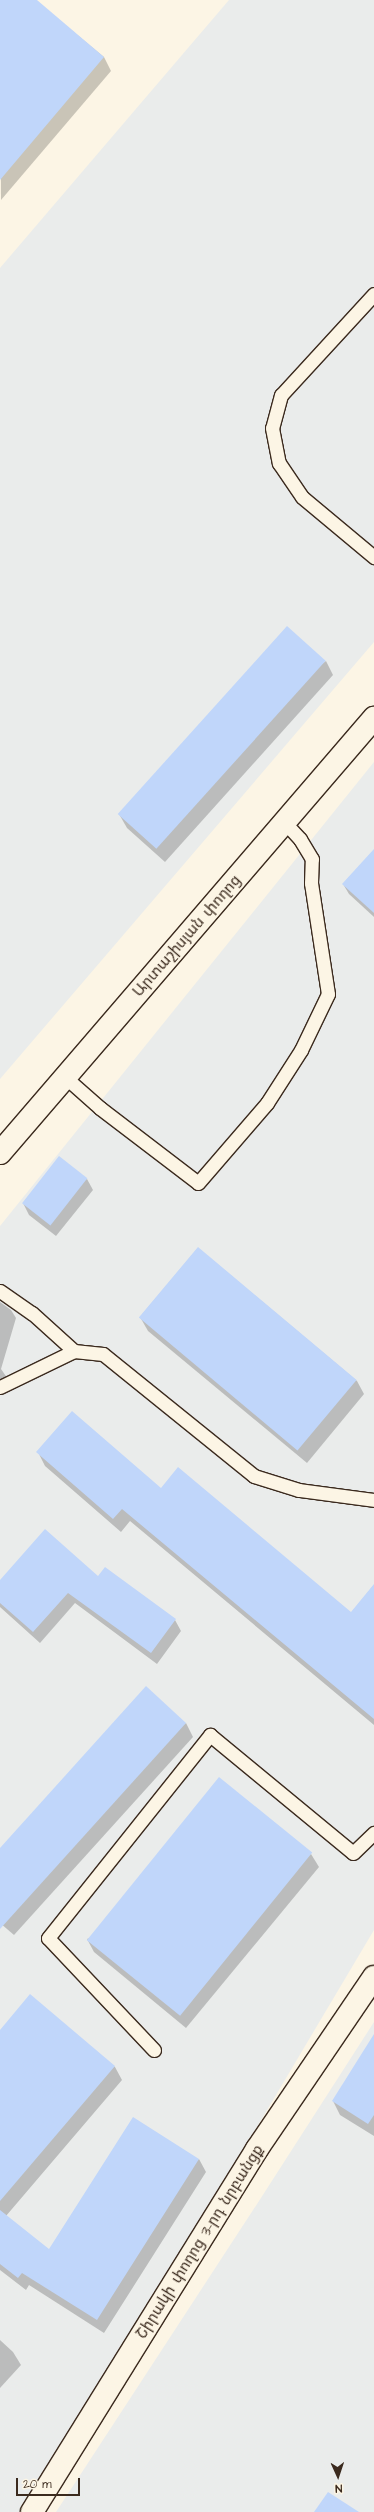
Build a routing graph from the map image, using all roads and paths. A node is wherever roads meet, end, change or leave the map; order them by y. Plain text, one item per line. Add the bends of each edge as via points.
1 (374, 294) edge
2 (374, 557) edge
3 (374, 718) edge
4 (284, 822) junction
5 (65, 1077) junction
6 (0, 1153) edge
7 (0, 1291) edge
8 (74, 1351) junction
9 (0, 1387) edge
10 (374, 1500) edge
11 (374, 1833) edge
12 (374, 1976) edge
13 (154, 2050) dead end
14 (32, 2512) edge

1 - 2 lane via 281,395 272,428 279,464 302,497
3 - 4 street, Արտաշիսյան փողոց
4 - 5 street, Արտաշիսյան փողոց
4 - 5 lane via 300,839 312,859 311,883 328,994 301,1050 267,1103 198,1184 100,1108
5 - 6 street, Արտաշիսյան փողոց
7 - 8 lane via 32,1313
8 - 9 lane
8 - 10 lane via 103,1354 254,1476 299,1490
11 - 13 lane via 353,1853 210,1735 48,1938
12 - 14 street, Շիրակի փողոց 3-րդ նրբանցք via 257,2149

